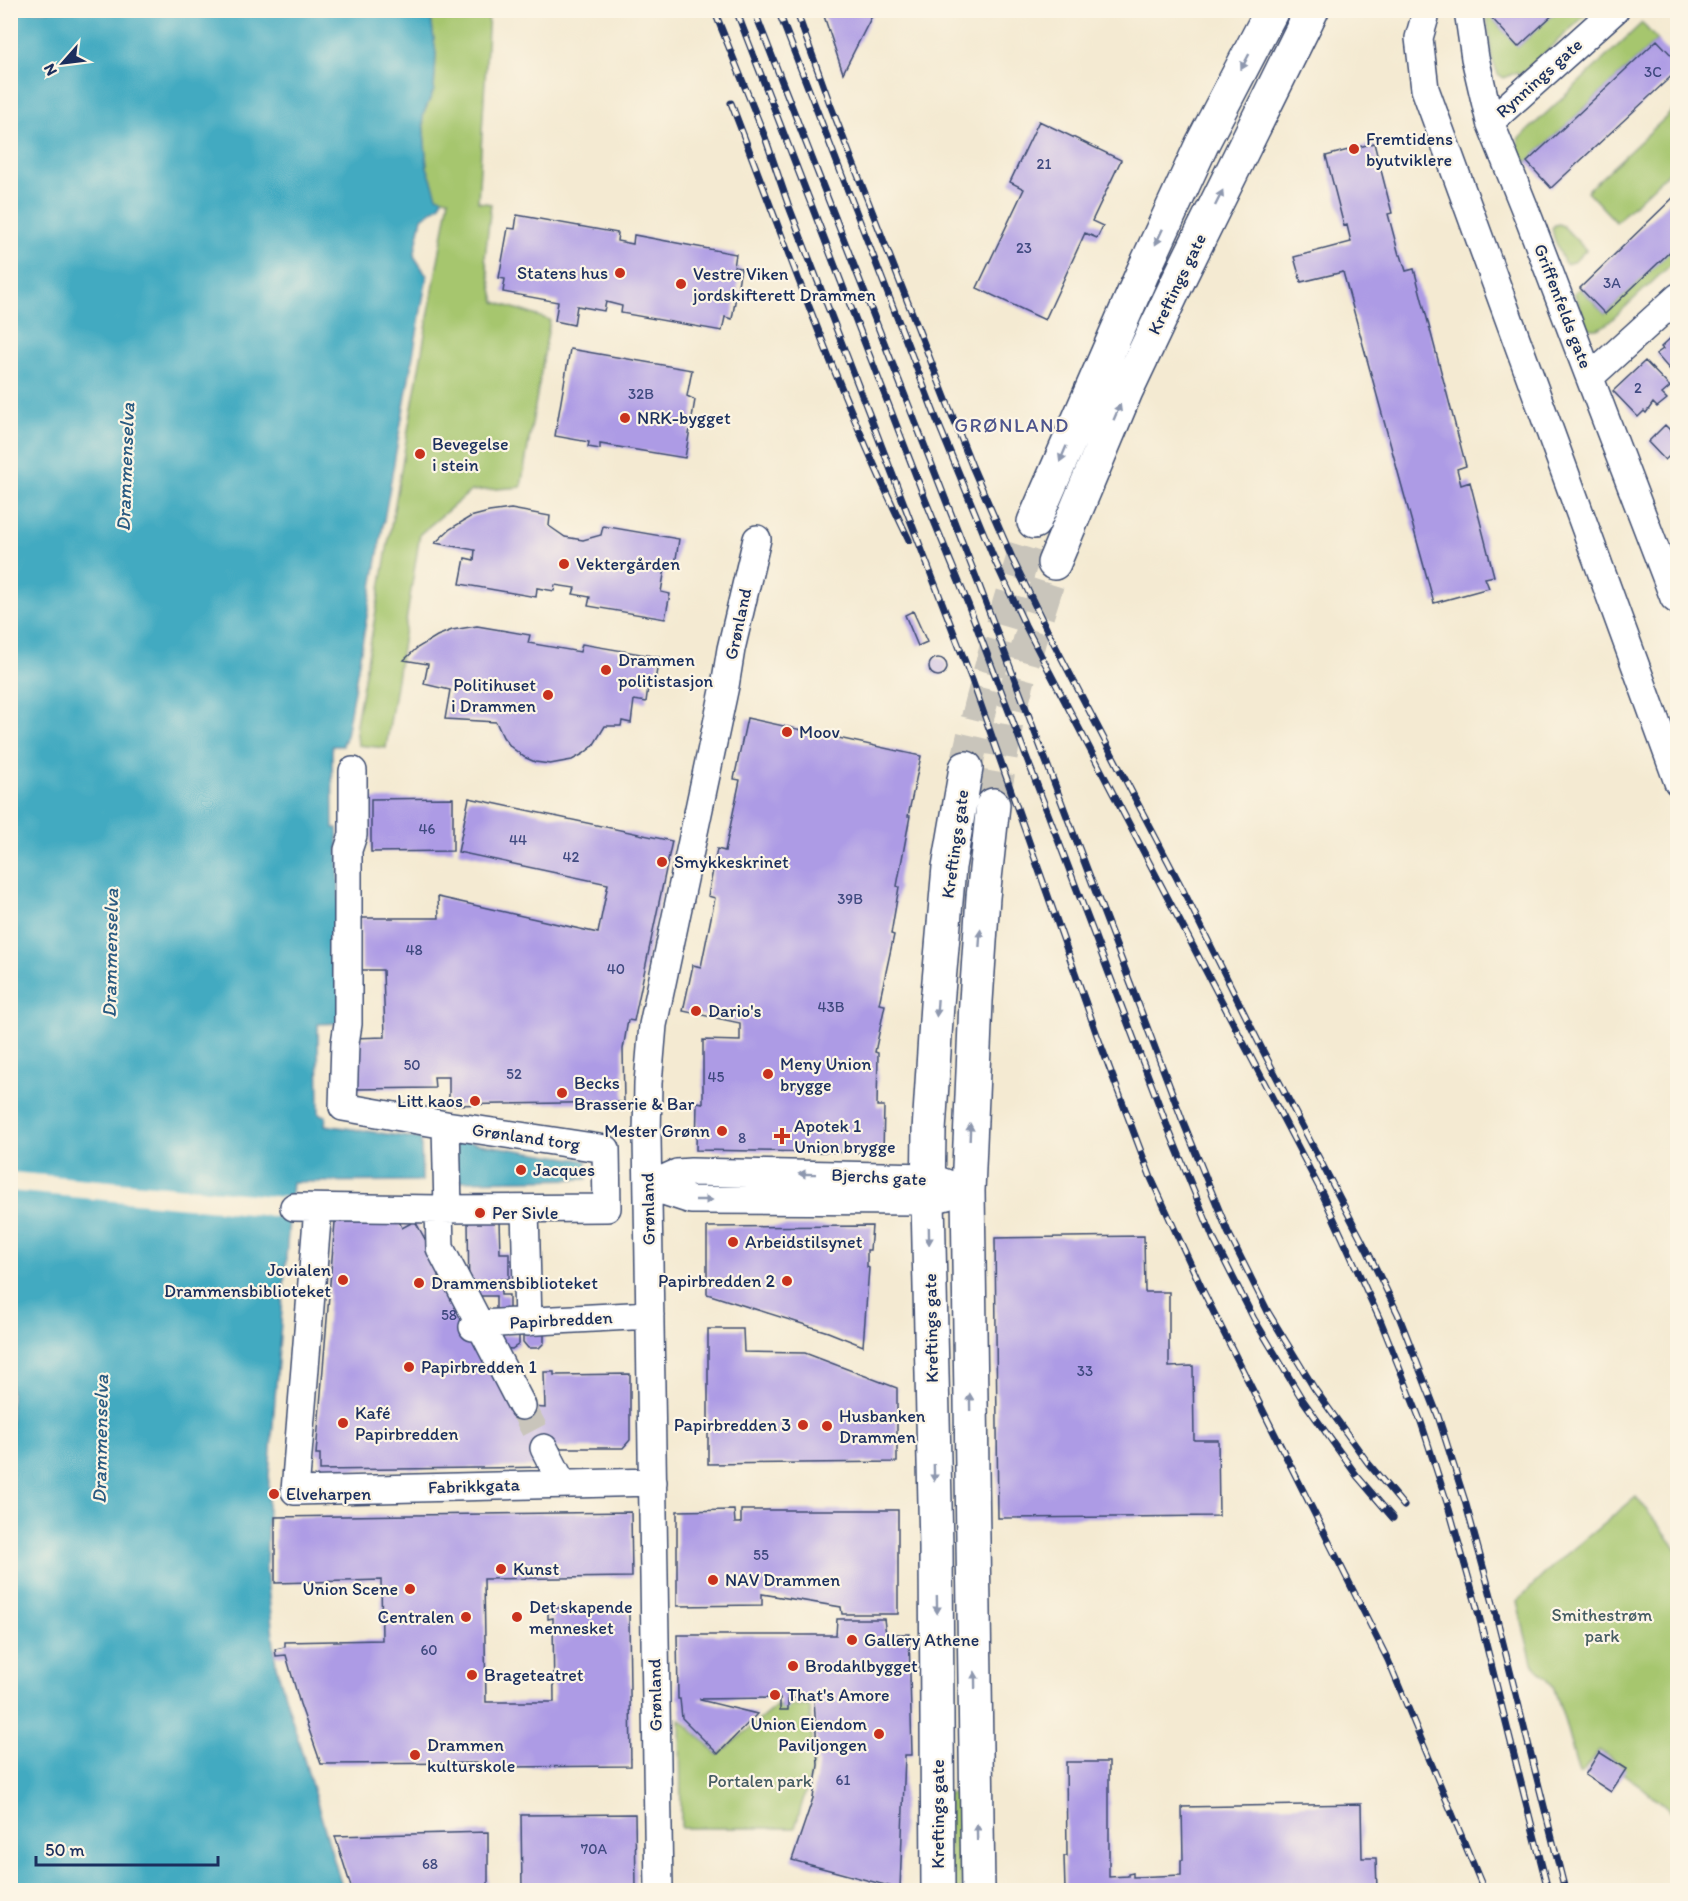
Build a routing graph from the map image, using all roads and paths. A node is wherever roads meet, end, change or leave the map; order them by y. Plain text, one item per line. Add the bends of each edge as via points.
1 (1272, 10) edge
2 (1312, 10) edge
3 (1427, 10) edge
4 (1468, 10) edge
5 (1615, 10) edge
6 (1490, 122) junction
7 (1677, 297) edge
8 (1590, 377) junction
9 (1034, 522) tunnel mouth
10 (757, 539) dead end
11 (1054, 563) tunnel mouth
12 (1676, 599) edge
13 (966, 768) tunnel mouth
14 (353, 771) dead end
15 (1677, 782) edge
16 (993, 805) tunnel mouth
17 (447, 1125) junction
18 (647, 1137) junction
19 (606, 1149) junction
20 (648, 1186) junction
21 (928, 1189) junction
22 (968, 1191) junction
23 (444, 1209) junction
24 (525, 1209) junction
25 (650, 1315) junction
26 (528, 1322) junction
27 (477, 1326) junction
28 (522, 1406) tunnel mouth
29 (544, 1448) tunnel mouth
30 (652, 1482) junction
31 (562, 1483) junction
32 (295, 1491) joint
33 (659, 1890) edge
34 (938, 1890) edge
35 (978, 1890) edge

1 -> 9 main road, Kreftings gate via 1197,155
11 -> 2 main road, Kreftings gate via 1126,391
3 - 15 street via 1419,38 1425,89
4 - 6 street, Griffenfelds gate
5 - 6 street, Rynnings gate
6 - 8 street, Griffenfelds gate
7 - 8 street
8 - 12 street, Griffenfelds gate
10 - 18 street, Grønland via 653,1025
13 -> 21 main road, Kreftings gate via 950,867 937,1004
14 - 17 street, Grønland torg via 343,1107
22 -> 16 main road, Kreftings gate via 976,1001
17 - 19 street, Grønland torg
17 - 23 street
18 - 19 street, Grønland torg
18 - 20 street, Grønland
19 - 24 street, Grønland torg via 607,1208
20 - 21 street, Bjerchs gate via 677,1173 691,1172
20 - 25 street, Grønland
21 - 22 street, Bjerchs gate
21 -> 34 main road, Kreftings gate
35 -> 22 main road, Kreftings gate
23 - 24 street, Grønland torg
23 - 27 street via 440,1248
23 - 32 street, Grønland torg via 306,1208 323,1258
24 - 26 street
25 - 26 street, Papirbredden
25 - 30 street, Grønland
26 - 27 street, Papirbredden
27 - 28 street
29 - 31 street
30 - 31 street, Fabrikkgata
30 - 33 street, Grønland
31 - 32 street, Fabrikkgata

